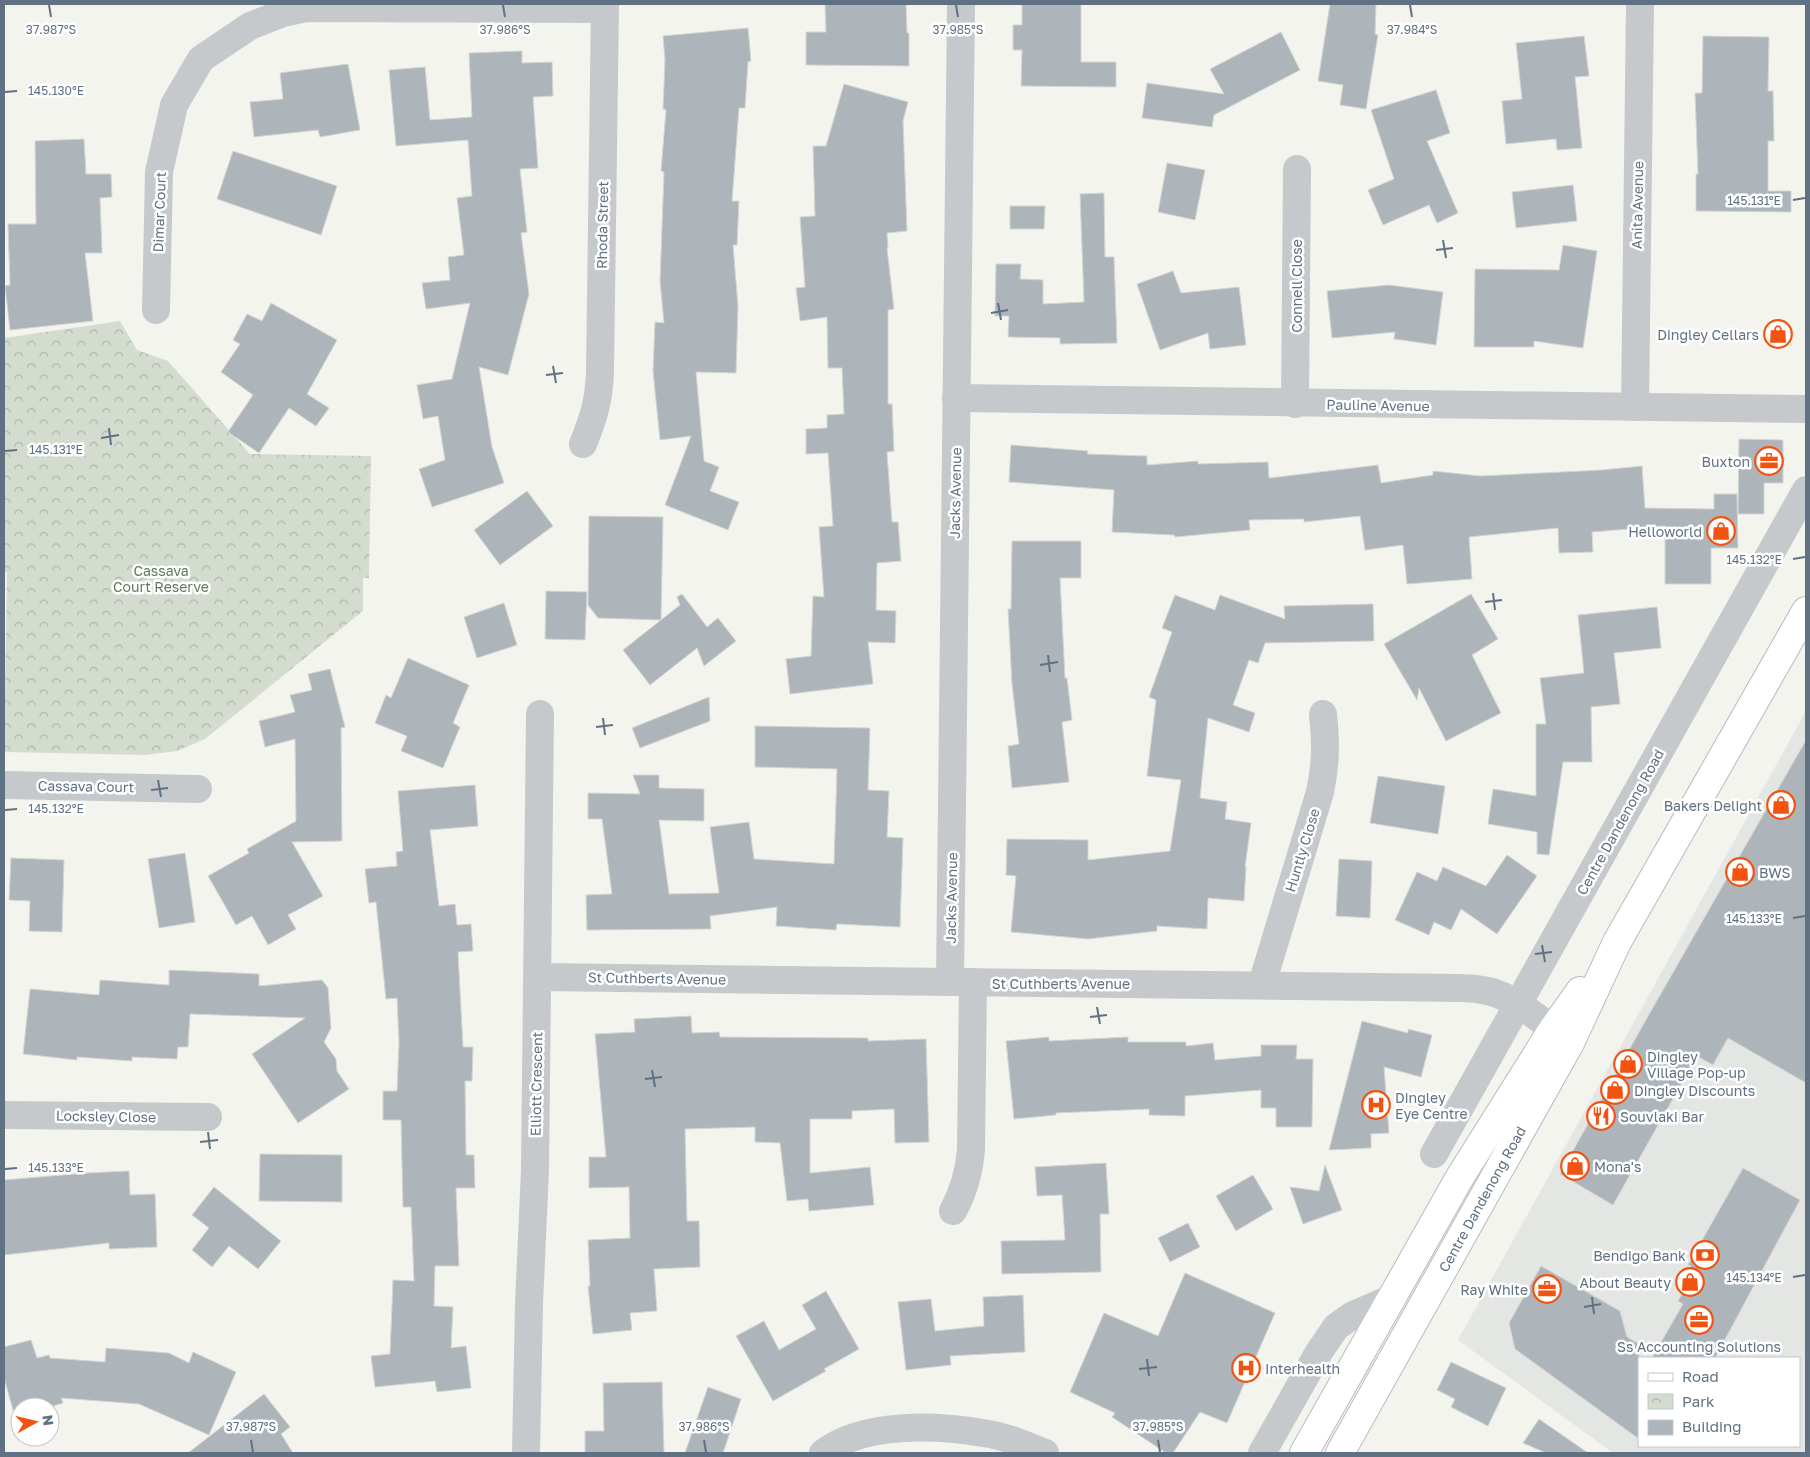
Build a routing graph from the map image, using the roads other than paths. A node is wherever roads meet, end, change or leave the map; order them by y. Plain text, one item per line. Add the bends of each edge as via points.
1 (961, 4) edge
2 (1640, 4) edge
3 (605, 6) edge
4 (280, 8) edge
5 (1297, 169) dead end
6 (156, 310) dead end
7 (956, 398) junction
8 (1295, 404) junction
9 (1635, 407) junction
10 (1804, 411) edge
11 (583, 444) dead end
12 (1806, 490) edge
13 (1806, 611) edge
14 (540, 714) dead end
15 (1323, 714) dead end
16 (4, 785) edge
17 (198, 789) dead end
18 (537, 977) junction
19 (961, 982) junction
20 (1262, 984) junction
21 (1518, 1005) junction
22 (1561, 1036) junction
23 (4, 1114) edge
24 (208, 1117) dead end
25 (1434, 1154) dead end
26 (953, 1212) dead end
27 (1390, 1299) junction
28 (526, 1453) edge
29 (823, 1453) edge
30 (1045, 1453) edge
31 (1262, 1453) edge
32 (1304, 1453) edge
33 (1340, 1453) edge

1 - 7 street, Jacks Avenue
2 - 9 street, Anita Avenue
3 - 4 street, Dimar Court
3 - 11 street, Rhoda Street via 599,397
4 - 6 street, Dimar Court via 201,59 174,105 159,172
5 - 8 street, Connell Close
7 - 8 street, Pauline Avenue
7 - 19 street, Jacks Avenue
8 - 9 street, Pauline Avenue
9 - 10 street, Pauline Avenue
12 - 21 street, Centre Dandenong Road
13 - 22 main road, Centre Dandenong Road
14 - 18 street, Elliott Crescent
15 - 20 street, Huntly Close via 1326,743 1323,777
16 - 17 street, Cassava Court
18 - 19 street, St Cuthberts Avenue
18 - 28 street, Elliott Crescent
19 - 20 street, St Cuthberts Avenue
19 - 26 street, Jacks Avenue via 970,1163 964,1191
20 - 21 street, St Cuthberts Avenue via 1461,988 1490,991
21 - 22 street, St Cuthberts Avenue
21 - 25 street, Centre Dandenong Road
22 - 27 main road, Centre Dandenong Road via 1460,1177
22 - 33 main road, Centre Dandenong Road
23 - 24 street, Locksley Close
27 - 31 street via 1353,1315 1336,1327
27 - 32 main road, Centre Dandenong Road
29 - 30 street via 843,1440 870,1432 946,1428 985,1433

